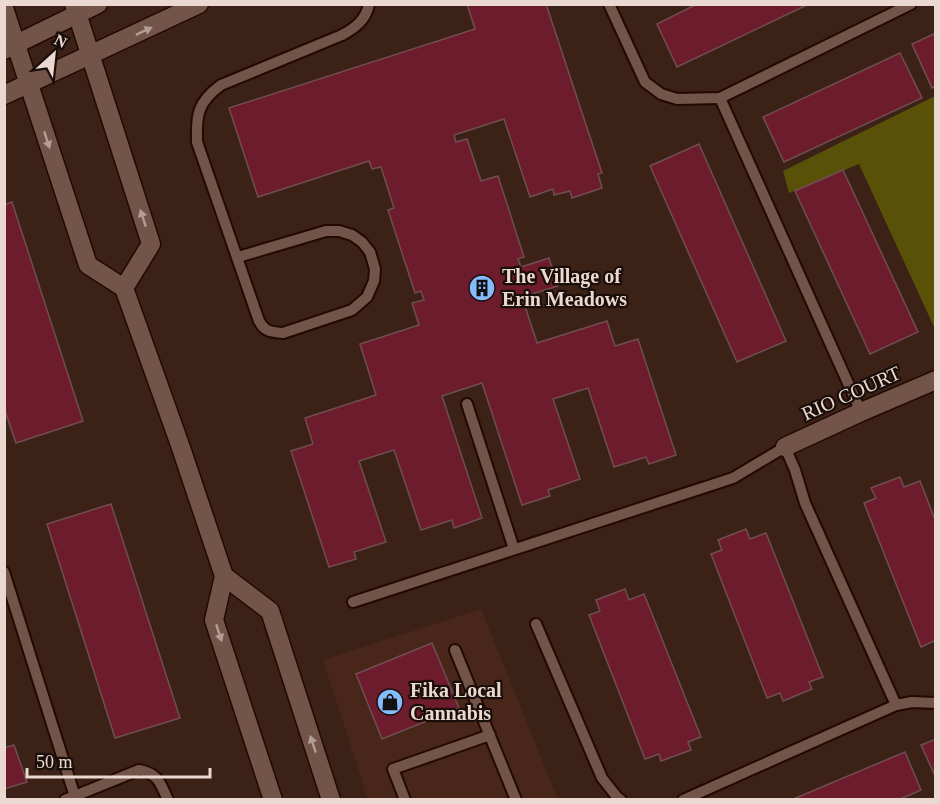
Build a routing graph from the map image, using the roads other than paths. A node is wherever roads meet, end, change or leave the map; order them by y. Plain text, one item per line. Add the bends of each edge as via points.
1 (98, 4) edge
2 (199, 4) edge
3 (369, 4) edge
4 (609, 4) edge
5 (911, 4) edge
6 (4, 8) edge
7 (76, 10) edge
8 (10, 47) edge
9 (91, 55) junction
10 (29, 84) junction
11 (4, 95) edge
12 (720, 98) junction
13 (238, 257) junction
14 (124, 288) junction
15 (936, 380) edge
16 (467, 404) dead end
17 (861, 412) junction
18 (785, 447) junction
19 (514, 549) junction
20 (4, 572) edge
21 (224, 576) junction
22 (353, 602) dead end
23 (537, 624) dead end
24 (455, 650) dead end
25 (936, 703) edge
26 (896, 705) junction
27 (490, 735) junction
28 (72, 798) edge
29 (513, 798) edge
30 (168, 800) edge
31 (273, 800) edge
32 (331, 800) edge
33 (405, 800) edge
34 (621, 800) edge
35 (684, 800) edge

1 - 7 main road
9 -> 2 main road
3 - 13 lane via 358,26 221,85 208,94 202,105 197,142
4 - 12 lane via 645,82 661,94 677,99
5 - 12 lane
6 - 8 main road
7 - 8 main road
7 - 9 main road
8 - 10 main road
9 - 10 main road
14 -> 9 main road via 151,244
10 - 11 main road
10 -> 14 main road via 88,265
12 - 17 lane
13 - 13 lane via 259,321 263,328 273,332 283,333 352,310 367,297 374,281 370,252 352,235 339,231 326,231
14 - 21 main road
15 - 17 main road, RIO COURT
16 - 19 lane
17 - 18 main road, RIO COURT
18 - 19 lane via 733,478
18 - 26 lane via 805,503
19 - 22 lane
20 - 28 lane
21 -> 31 main road via 214,620
32 -> 21 main road via 270,611
23 - 34 lane via 602,778
24 - 27 lane
25 - 26 lane
26 - 35 lane
27 - 29 lane
27 - 33 lane via 393,769
28 - 30 lane via 139,770 159,779

